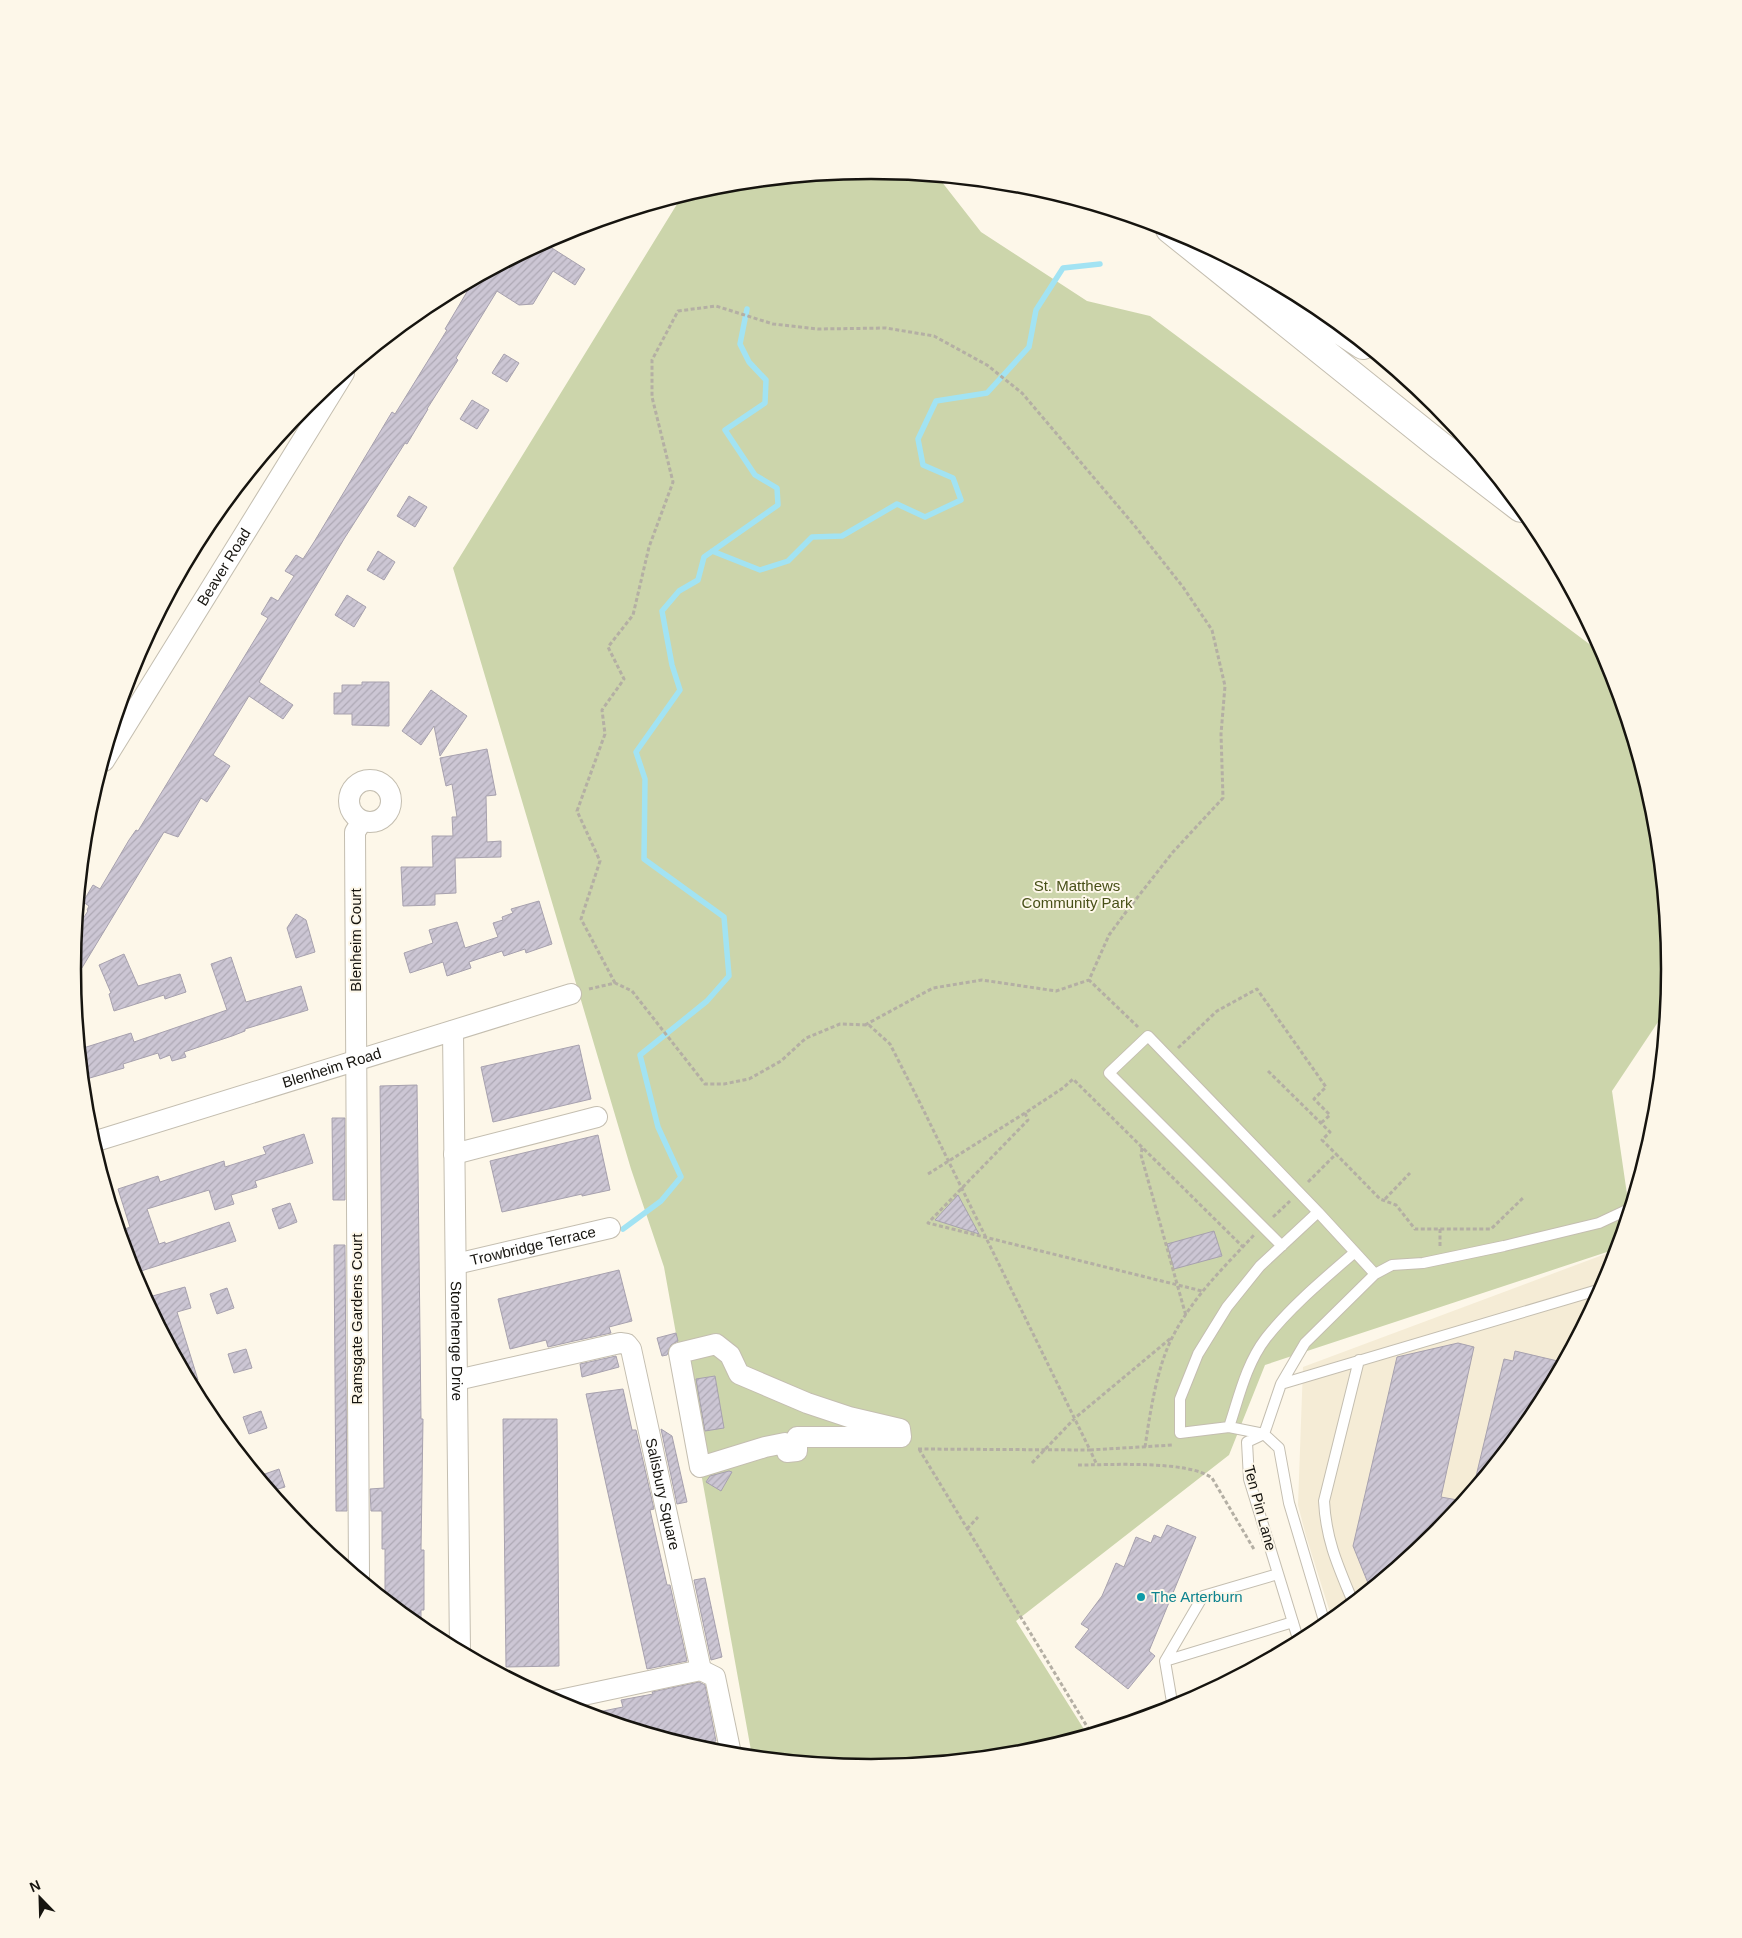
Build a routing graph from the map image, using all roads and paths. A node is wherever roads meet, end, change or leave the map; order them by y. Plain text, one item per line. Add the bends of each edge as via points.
1 (1193, 248) edge
2 (332, 393) edge
3 (1502, 493) edge
4 (114, 745) edge
5 (362, 821) dead end
6 (1089, 980) junction
7 (615, 983) junction
8 (577, 992) joint
9 (1127, 1018) dead end
10 (865, 1025) junction
11 (453, 1031) junction
12 (1169, 1058) junction
13 (356, 1060) junction
14 (1268, 1071) dead end
15 (1025, 1113) junction
16 (597, 1117) dead end
17 (1321, 1123) junction
18 (100, 1140) edge
19 (1142, 1148) junction
20 (454, 1154) junction
21 (1336, 1154) junction
22 (949, 1161) junction
23 (1410, 1173) dead end
24 (928, 1174) dead end
25 (962, 1189) junction
26 (1299, 1192) junction
27 (1524, 1197) dead end
28 (1385, 1199) junction
29 (1623, 1211) edge
30 (1318, 1212) junction
31 (1263, 1226) junction
32 (610, 1228) dead end
33 (986, 1238) junction
34 (1282, 1246) junction
35 (1242, 1247) junction
36 (1355, 1252) junction
37 (456, 1264) junction
38 (1375, 1274) junction
39 (1177, 1286) junction
40 (1202, 1291) junction
41 (1591, 1292) edge
42 (1186, 1316) junction
43 (1172, 1337) junction
44 (1359, 1360) junction
45 (457, 1380) junction
46 (1281, 1384) junction
47 (1075, 1418) junction
48 (1229, 1427) junction
49 (900, 1434) junction
50 (1264, 1434) junction
51 (1182, 1445) dead end
52 (1146, 1447) junction
53 (918, 1449) junction
54 (1044, 1449) junction
55 (1090, 1450) junction
56 (1032, 1463) dead end
57 (1078, 1465) dead end
58 (1097, 1465) dead end
59 (978, 1517) dead end
60 (967, 1529) junction
61 (1255, 1552) dead end
62 (359, 1570) edge
63 (1278, 1574) junction
64 (1351, 1597) edge
65 (1323, 1617) edge
66 (1293, 1622) junction
67 (1296, 1635) edge
68 (460, 1643) edge
69 (1165, 1661) junction
70 (701, 1670) junction
71 (568, 1698) edge
72 (1172, 1700) edge
73 (1087, 1728) edge
74 (729, 1746) edge

1 - 3 highway
2 - 4 street, Beaver Road
5 - 13 street, Blenheim Court via 355,832
6 - 7 path via 1109,935 1174,852 1222,798 1221,734 1226,686 1212,630 1183,587 1083,463 1022,393 987,365 934,336 886,328 818,329 773,324 716,306 678,311 652,360 652,397 673,482 649,547 633,615 608,647 624,679 602,710 605,734 577,812 600,861 581,920
6 - 9 path
6 - 10 path via 1056,991 982,980 933,988
7 - 8 path
7 - 10 path via 632,991 705,1084 749,1079 781,1061 806,1038 840,1024
8 - 11 street, Blenheim Road
10 - 22 path via 890,1044
11 - 13 street, Blenheim Road
11 - 20 street, Stonehenge Drive
12 - 17 path via 1217,1011 1257,988 1326,1087 1314,1099 1330,1115
12 - 26 lane
12 - 31 lane via 1148,1036 1109,1073
13 - 18 street, Blenheim Road
13 - 62 street, Ramsgate Gardens Court
14 - 17 path
15 - 19 path via 1073,1079
15 - 22 path
15 - 25 path via 1028,1120
16 - 20 street
17 - 21 path via 1330,1132 1322,1140
19 - 35 path
19 - 39 path via 1141,1155
20 - 37 street, Stonehenge Drive
21 - 26 path
21 - 28 path via 1380,1199
22 - 24 path
22 - 25 path
23 - 28 path
25 - 33 path
25 - 33 path via 928,1223
26 - 30 lane
26 - 31 path
27 - 28 path via 1491,1229 1415,1228 1396,1205
29 - 38 lane via 1599,1223 1423,1263 1392,1266
30 - 34 lane
30 - 36 lane
31 - 34 lane
31 - 35 path
32 - 37 street, Trowbridge Terrace
33 - 39 path
33 - 47 path
34 - 48 lane via 1260,1266 1227,1307 1198,1354 1180,1399 1180,1433
35 - 40 path
36 - 38 lane
36 - 48 lane via 1305,1296 1265,1339 1245,1376
37 - 45 street, Stonehenge Drive
38 - 46 lane via 1305,1343
39 - 40 path
39 - 42 path
40 - 42 path
41 - 44 lane
42 - 43 path
43 - 47 path
43 - 52 path via 1159,1376
44 - 46 lane
44 - 64 lane via 1324,1501 1330,1545
45 - 68 street, Stonehenge Drive
45 - 70 street, Salisbury Square via 620,1343 631,1349
46 - 50 lane
47 - 54 path
47 - 55 path
48 - 50 lane
49 - 49 street via 901,1437 797,1437 797,1451 787,1452 785,1444 765,1447 700,1467 679,1354 716,1344 730,1355 739,1374 849,1418 900,1429
49 - 53 path via 910,1434
50 - 63 lane, Ten Pin Lane via 1246,1442 1249,1479
50 - 65 lane, Ten Pin Lane via 1278,1448 1290,1503
51 - 52 path
52 - 55 path
53 - 54 path
53 - 60 path
54 - 55 path
54 - 56 path
55 - 58 path
57 - 61 path via 1159,1466 1205,1472 1212,1478
59 - 60 path
60 - 73 path
63 - 66 lane, Ten Pin Lane
63 - 69 lane via 1203,1596
66 - 67 lane, Ten Pin Lane
66 - 69 lane
69 - 72 lane
70 - 71 street
70 - 74 street via 715,1677

